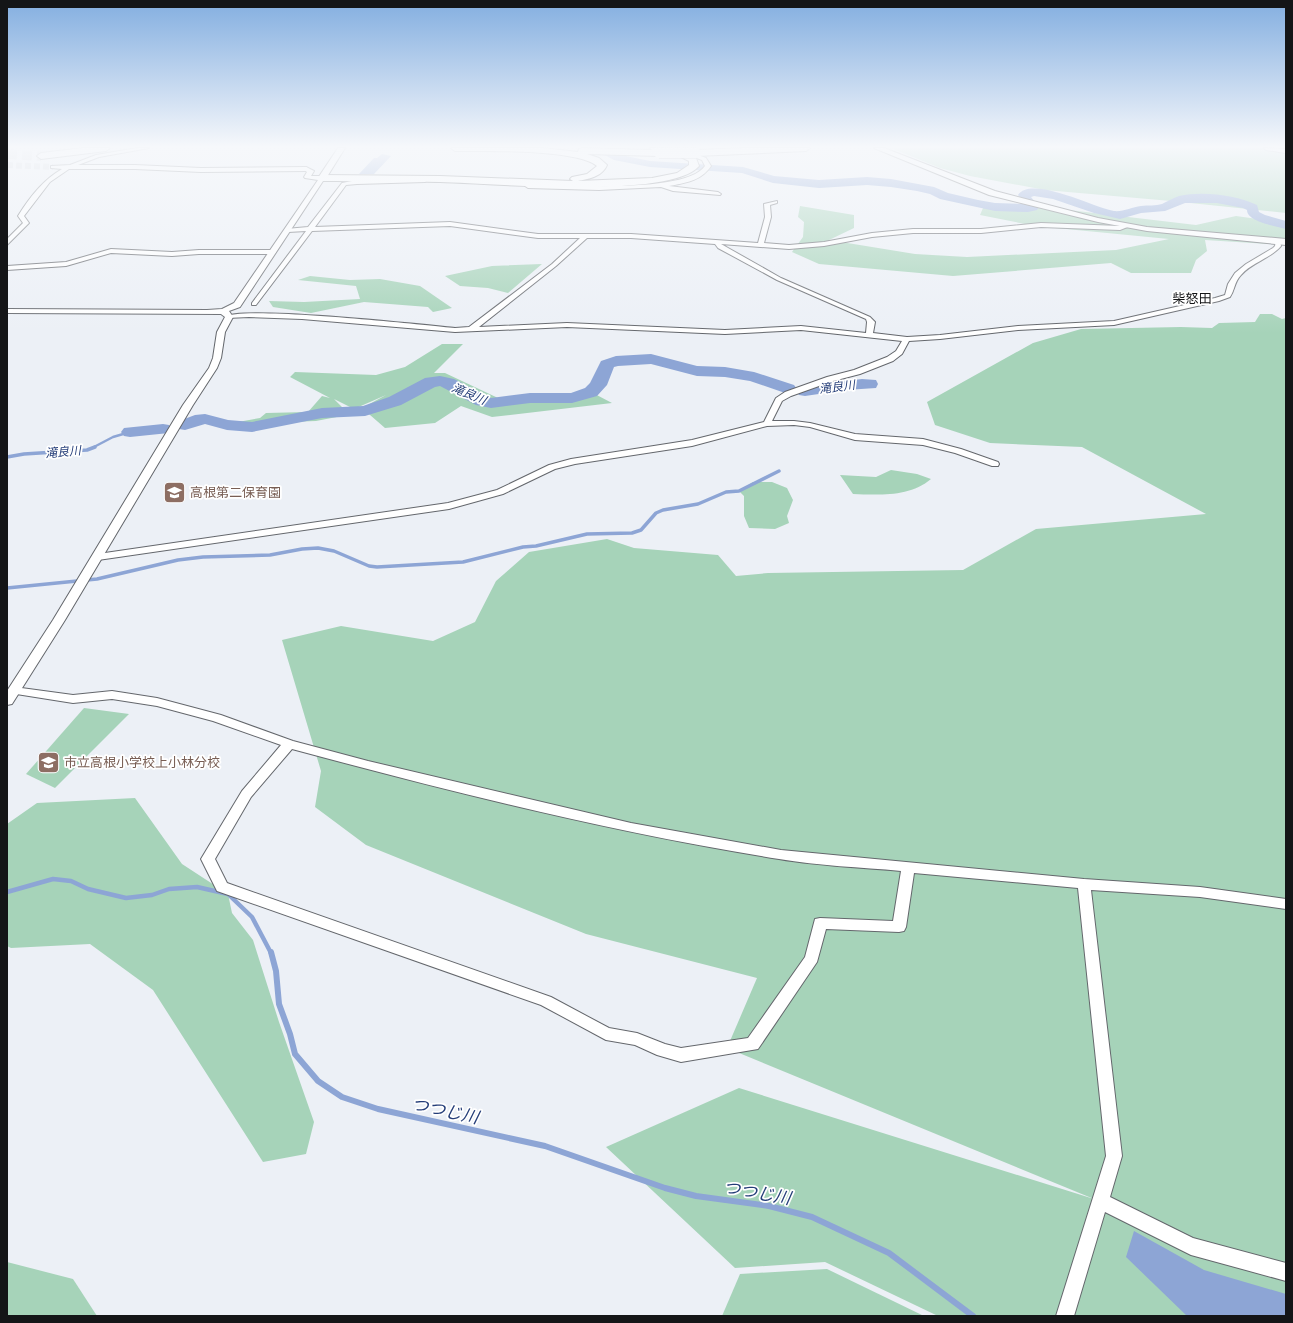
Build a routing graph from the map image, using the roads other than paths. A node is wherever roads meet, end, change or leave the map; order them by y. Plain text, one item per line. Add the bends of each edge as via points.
1 (25, 210) edge
2 (301, 210) edge
3 (324, 210) edge
4 (767, 210) edge
5 (1060, 210) edge
6 (1127, 226) junction
7 (309, 229) junction
8 (288, 230) junction
9 (586, 236) junction
10 (717, 242) junction
11 (1282, 242) edge
12 (7, 243) edge
13 (760, 245) junction
14 (273, 252) junction
15 (7, 268) edge
16 (254, 304) dead end
17 (7, 311) edge
18 (226, 314) junction
19 (470, 330) junction
20 (868, 335) junction
21 (907, 339) junction
22 (767, 424) junction
23 (995, 464) dead end
24 (98, 557) junction
25 (11, 696) edge
26 (289, 744) junction
27 (908, 867) junction
28 (1084, 884) junction
29 (1286, 904) edge
30 (1100, 1201) junction
31 (1286, 1272) edge
32 (1065, 1316) edge

1 - 12 street via 21,216 26,223
2 - 8 street
3 - 7 street
4 - 13 street via 768,217
5 - 6 main road
6 - 11 main road
6 - 13 street via 1120,228 1027,225 981,231 890,233 801,246
7 - 8 street
7 - 9 street via 450,224 538,236
7 - 16 street
8 - 14 street
9 - 10 street via 631,236
9 - 19 street via 554,265
10 - 13 street
10 - 20 street via 720,247 760,269 868,318 872,322
11 - 21 street via 1274,251 1248,264 1230,286 1228,296 1217,300 1114,323 1018,328
14 - 15 street via 172,254 111,251 66,264
14 - 18 street via 237,305
17 - 18 street
18 - 19 street
18 - 24 street via 213,368 188,404
19 - 20 street via 567,325 717,332 801,328
20 - 21 street
21 - 22 street via 899,352 890,359 788,394 779,400
22 - 23 street via 794,423 855,437 923,442
22 - 24 street via 692,443 552,466 500,492 450,506
24 - 25 street
25 - 26 street via 72,699 112,695 157,702 217,718
26 - 27 street via 631,828 781,855
26 - 27 street via 246,794 208,859 222,887 546,1001 606,1034 637,1039 681,1055 753,1044 812,958 820,923 899,927
27 - 28 street
28 - 29 street via 1200,892
28 - 30 street via 1114,1156
30 - 31 street via 1191,1246
30 - 32 street

